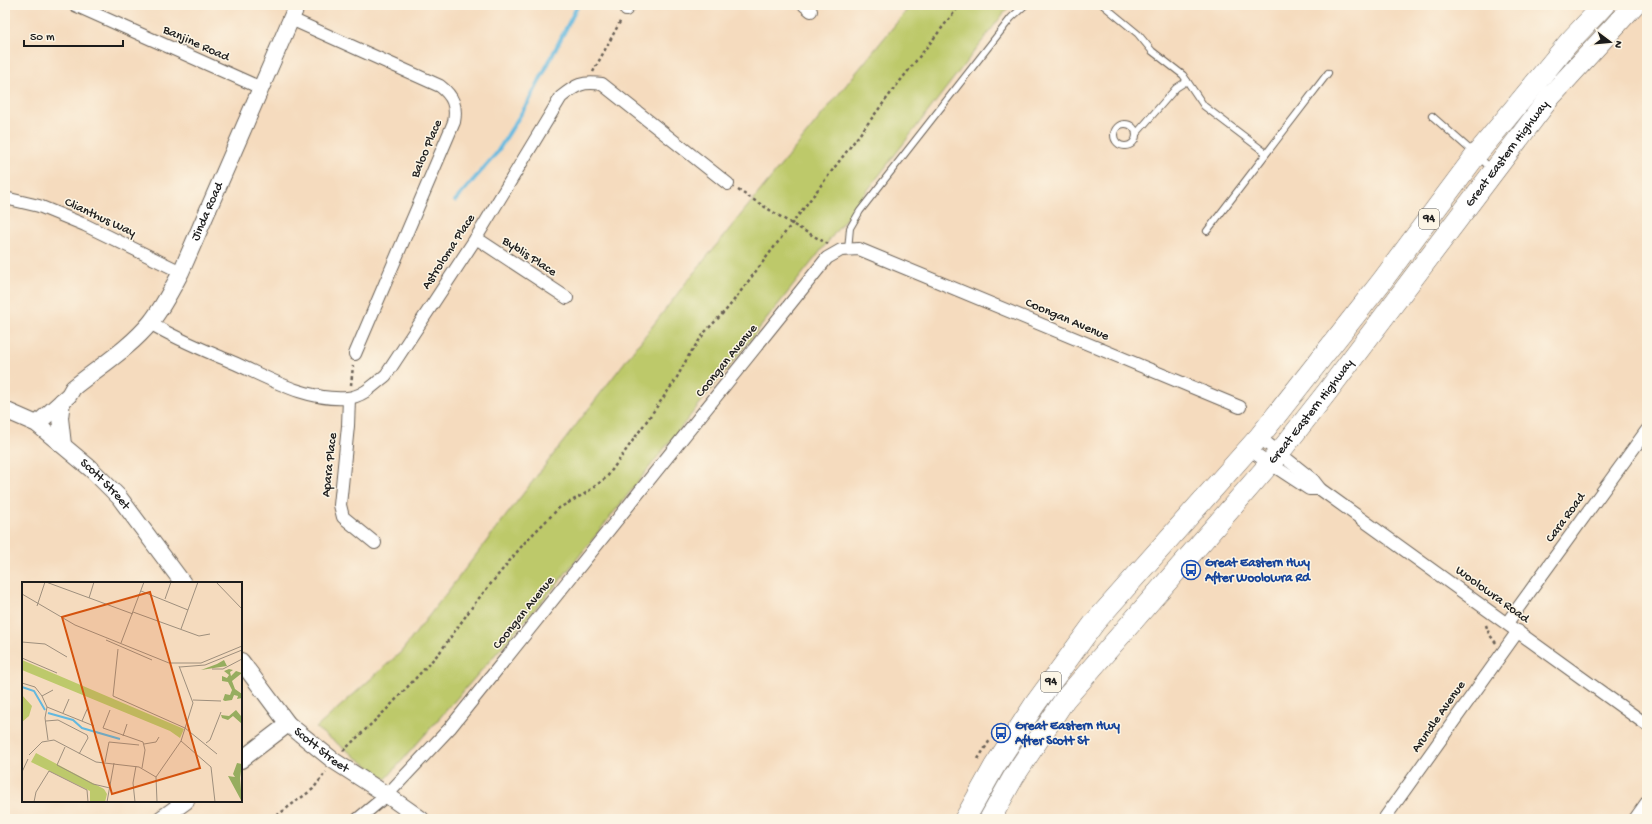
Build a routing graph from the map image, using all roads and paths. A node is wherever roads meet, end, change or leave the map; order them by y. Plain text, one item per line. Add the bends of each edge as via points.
1 (75, 5) edge
2 (960, 5) edge
3 (1025, 5) edge
4 (1103, 5) edge
5 (1604, 5) edge
6 (1634, 5) edge
7 (628, 8) edge
8 (294, 12) edge
9 (1328, 73) dead end
10 (1187, 81) junction
11 (588, 82) junction
12 (262, 88) junction
13 (1432, 116) dead end
14 (1136, 134) dead end
15 (1266, 153) junction
16 (1476, 155) junction
17 (1494, 170) junction
18 (728, 184) joint
19 (5, 198) edge
20 (792, 224) junction
21 (1206, 231) dead end
22 (476, 238) junction
23 (844, 250) junction
24 (181, 272) junction
25 (567, 298) dead end
26 (150, 323) junction
27 (355, 354) joint
28 (73, 388) junction
29 (349, 398) junction
30 (62, 401) junction
31 (1240, 407) dead end
32 (5, 410) edge
33 (33, 422) junction
34 (1647, 430) edge
35 (1254, 443) junction
36 (63, 445) junction
37 (1274, 458) junction
38 (375, 542) dead end
39 (182, 582) edge
40 (1484, 620) dead end
41 (1507, 623) junction
42 (1518, 631) junction
43 (1503, 651) junction
44 (242, 662) edge
45 (288, 724) junction
46 (1647, 725) edge
47 (242, 759) edge
48 (334, 761) junction
49 (387, 795) junction
50 (185, 802) edge
51 (1647, 802) edge
52 (161, 819) edge
53 (272, 819) edge
54 (358, 819) edge
55 (422, 819) edge
56 (965, 819) edge
57 (990, 819) edge
58 (1384, 819) edge
59 (1635, 819) edge

1 - 12 street, Banjine Road
2 - 20 path
3 - 23 lane via 1011,18 860,211 850,228
4 - 10 lane
5 - 16 highway, Great Eastern Highway / 94 via 1570,41
6 - 17 highway, Great Eastern Highway / 94 via 1550,97
7 - 11 path
8 - 12 street, Jinda Road
8 - 27 street, Baloo Place via 440,86 449,92 456,112 454,122
9 - 15 lane
10 - 14 lane via 1176,88
10 - 15 lane via 1204,106
11 - 18 street via 602,84
11 - 22 street, Astroloma Place via 575,86 561,97
12 - 24 street, Jinda Road
13 - 16 lane
15 - 21 lane
16 - 17 lane
16 - 35 highway, Great Eastern Highway / 94 via 1382,281
17 - 37 highway, Great Eastern Highway / 94 via 1379,325
18 - 20 path
19 - 24 street, Clianthus Way via 39,206
20 - 23 path
20 - 48 path via 689,355 675,381 607,477 586,493 559,508 526,541 475,603 440,652 387,710
22 - 25 street, Byblis Place
22 - 29 street, Astroloma Place via 386,375 369,390
23 - 31 street, Coongan Avenue via 859,249
23 - 49 street, Coongan Avenue via 827,258 450,728
24 - 26 street, Jinda Road
26 - 28 street, Jinda Road via 128,345
26 - 29 street, Astroloma Place via 170,335 298,391 323,397
27 - 29 path
28 - 30 street, Jinda Road
28 - 33 street, Jinda Road via 65,388
29 - 38 street, Apara Place via 340,505 343,517
30 - 33 street, Jinda Road
30 - 36 street via 60,418
32 - 33 street, Scott Street
33 - 36 street, Scott Street
34 - 41 street, Cara Road
35 - 37 street, Woolowra Road
35 - 56 highway, Great Eastern Highway / 94 via 1095,622 1035,704 990,774
36 - 39 street, Scott Street via 119,497
37 - 41 street, Woolowra Road via 1313,480 1320,489
37 - 57 highway, Great Eastern Highway / 94 via 1065,699 1020,767
40 - 43 path via 1489,634
41 - 42 street, Woolowra Road
42 - 43 street, Arundle Avenue
42 - 46 street, Woolowra Road
43 - 58 street, Arundle Avenue
44 - 45 street, Scott Street
45 - 47 street
45 - 48 street, Scott Street
48 - 49 street, Scott Street
48 - 53 path via 312,789
49 - 54 street, Coongan Avenue
49 - 55 street, Scott Street
50 - 52 street
51 - 59 street

